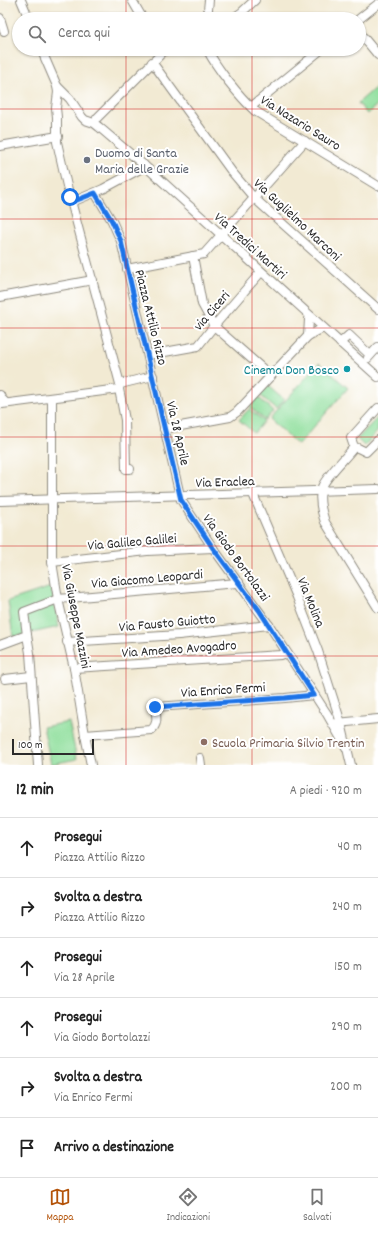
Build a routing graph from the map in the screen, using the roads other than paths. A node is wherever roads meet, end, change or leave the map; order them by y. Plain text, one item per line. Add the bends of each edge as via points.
1 (22, 0) edge
2 (132, 0) edge
3 (209, 0) edge
4 (255, 0) edge
5 (378, 4) edge
6 (26, 12) edge
7 (139, 12) edge
8 (208, 12) edge
9 (242, 12) edge
10 (366, 13) edge
11 (0, 18) edge
12 (4, 31) dead end
13 (366, 40) edge
14 (378, 55) edge
15 (45, 56) edge
16 (158, 56) edge
17 (212, 56) edge
18 (313, 56) edge
19 (152, 62) junction
20 (57, 86) junction
21 (251, 107) junction
22 (92, 121) junction
23 (58, 136) junction
24 (305, 141) junction
25 (0, 146) edge
26 (144, 165) junction
27 (378, 186) edge
28 (95, 193) junction
29 (254, 198) junction
30 (72, 202) junction
31 (221, 235) junction
32 (193, 256) junction
33 (127, 269) junction
34 (261, 272) junction
35 (93, 280) junction
36 (0, 297) edge
37 (378, 309) edge
38 (310, 316) junction
39 (214, 326) junction
40 (323, 328) junction
41 (308, 336) junction
42 (340, 343) junction
43 (378, 347) edge
44 (148, 355) junction
45 (370, 355) junction
46 (363, 363) junction
47 (153, 376) junction
48 (270, 376) junction
49 (378, 377) edge
50 (119, 387) junction
51 (52, 398) junction
52 (3, 401) edge
53 (378, 408) edge
54 (164, 429) junction
55 (378, 440) edge
56 (354, 448) junction
57 (130, 469) dead end
58 (378, 489) edge
59 (321, 491) junction
60 (253, 494) junction
61 (180, 495) junction
62 (52, 499) junction
63 (0, 501) edge
64 (213, 548) junction
65 (52, 562) junction
66 (239, 582) junction
67 (58, 599) junction
68 (378, 608) edge
69 (269, 625) junction
70 (27, 635) junction
71 (67, 642) junction
72 (0, 645) edge
73 (286, 653) junction
74 (74, 668) junction
75 (31, 676) junction
76 (5, 679) dead end
77 (314, 695) junction
78 (327, 714) junction
79 (378, 719) edge
80 (341, 723) junction
81 (85, 735) junction
82 (347, 749) junction
83 (38, 765) edge
84 (91, 765) edge
85 (351, 765) edge

1 - 6 street
2 - 7 street
3 - 8 street
4 - 9 street
5 - 10 street
11 - 12 street
13 - 14 street
15 - 20 street
16 - 19 street
17 - 21 street, Via Nazario Sauro
18 - 21 street
19 - 22 street
19 - 29 street, Via Guglielmo Marconi
20 - 22 street, Via Tredici Martiri via 82,117
20 - 23 street
21 - 24 street, Via Nazario Sauro
22 - 26 street, Via Tredici Martiri
23 - 25 street
23 - 30 street via 57,142
24 - 27 street, Via Nazario Sauro
24 - 29 street
26 - 28 street
26 - 31 street, Via Tredici Martiri
28 - 30 street
28 - 33 street, Piazza Attilio Rizzo via 116,228
29 - 31 street
29 - 37 street, Via Guglielmo Marconi
30 - 35 street
31 - 32 street via 204,254
31 - 34 street, Via Tredici Martiri
32 - 33 street
32 - 39 street via 202,304
33 - 44 street, Piazza Attilio Rizzo
34 - 38 street, Via Tredici Martiri
34 - 39 street, via Ciceri
35 - 36 street
35 - 50 street
38 - 40 street, Via Tredici Martiri
38 - 41 street
39 - 44 street, via Ciceri via 198,346
39 - 48 street
40 - 41 street
40 - 42 street, Via Tredici Martiri
41 - 48 street
42 - 45 street via 349,335
42 - 46 street, Via Tredici Martiri
43 - 45 street
44 - 47 street, Piazza Attilio Rizzo
45 - 46 street
46 - 49 street, Via Tredici Martiri
47 - 50 street, Piazza Attilio Rizzo
47 - 54 street, Via 28 Aprile
48 - 54 street via 230,417
50 - 51 street, Piazza Attilio Rizzo
50 - 57 street via 125,420 126,469
51 - 52 street, Piazza Attilio Rizzo
51 - 62 street, Via Giuseppe Mazzini
53 - 56 street via 352,436
54 - 61 street, Via 28 Aprile
55 - 56 street via 366,452
56 - 59 street via 328,478
58 - 59 street, Via Eraclea
59 - 60 street, Via Eraclea
59 - 68 street via 321,510 325,522
60 - 61 street, Via Eraclea
60 - 80 street, Via Molina via 318,651
61 - 62 street, Via Eraclea
61 - 64 street, Via Giodo Bortolazzi
62 - 63 street, Via Eraclea
62 - 65 street, Via Giuseppe Mazzini
64 - 65 street, Via Galileo Galilei
64 - 66 street, Via Giodo Bortolazzi
65 - 67 street, Via Giuseppe Mazzini
66 - 67 street, Via Giacomo Leopardi
66 - 69 street, Via Giodo Bortolazzi
67 - 70 street, Via Giacomo Leopardi via 24,612
67 - 71 street, Via Giuseppe Mazzini
69 - 71 street, Via Fausto Guiotto via 179,635
69 - 73 street, Via Giodo Bortolazzi
70 - 72 street
70 - 75 street
71 - 74 street, Via Giuseppe Mazzini
73 - 74 street, Via Amedeo Avogadro
73 - 77 street, Via Giodo Bortolazzi
74 - 81 street, Via Giuseppe Mazzini
75 - 76 street
75 - 83 street
77 - 78 street, Via Giodo Bortolazzi
77 - 81 street, Via Enrico Fermi via 155,707 157,722 152,730
78 - 80 street, Via Giodo Bortolazzi via 335,722
78 - 82 street, Via Giodo Bortolazzi
79 - 80 street
80 - 82 street, Via Giodo Bortolazzi
81 - 84 street, Via Giuseppe Mazzini
82 - 85 street, Via Giodo Bortolazzi

